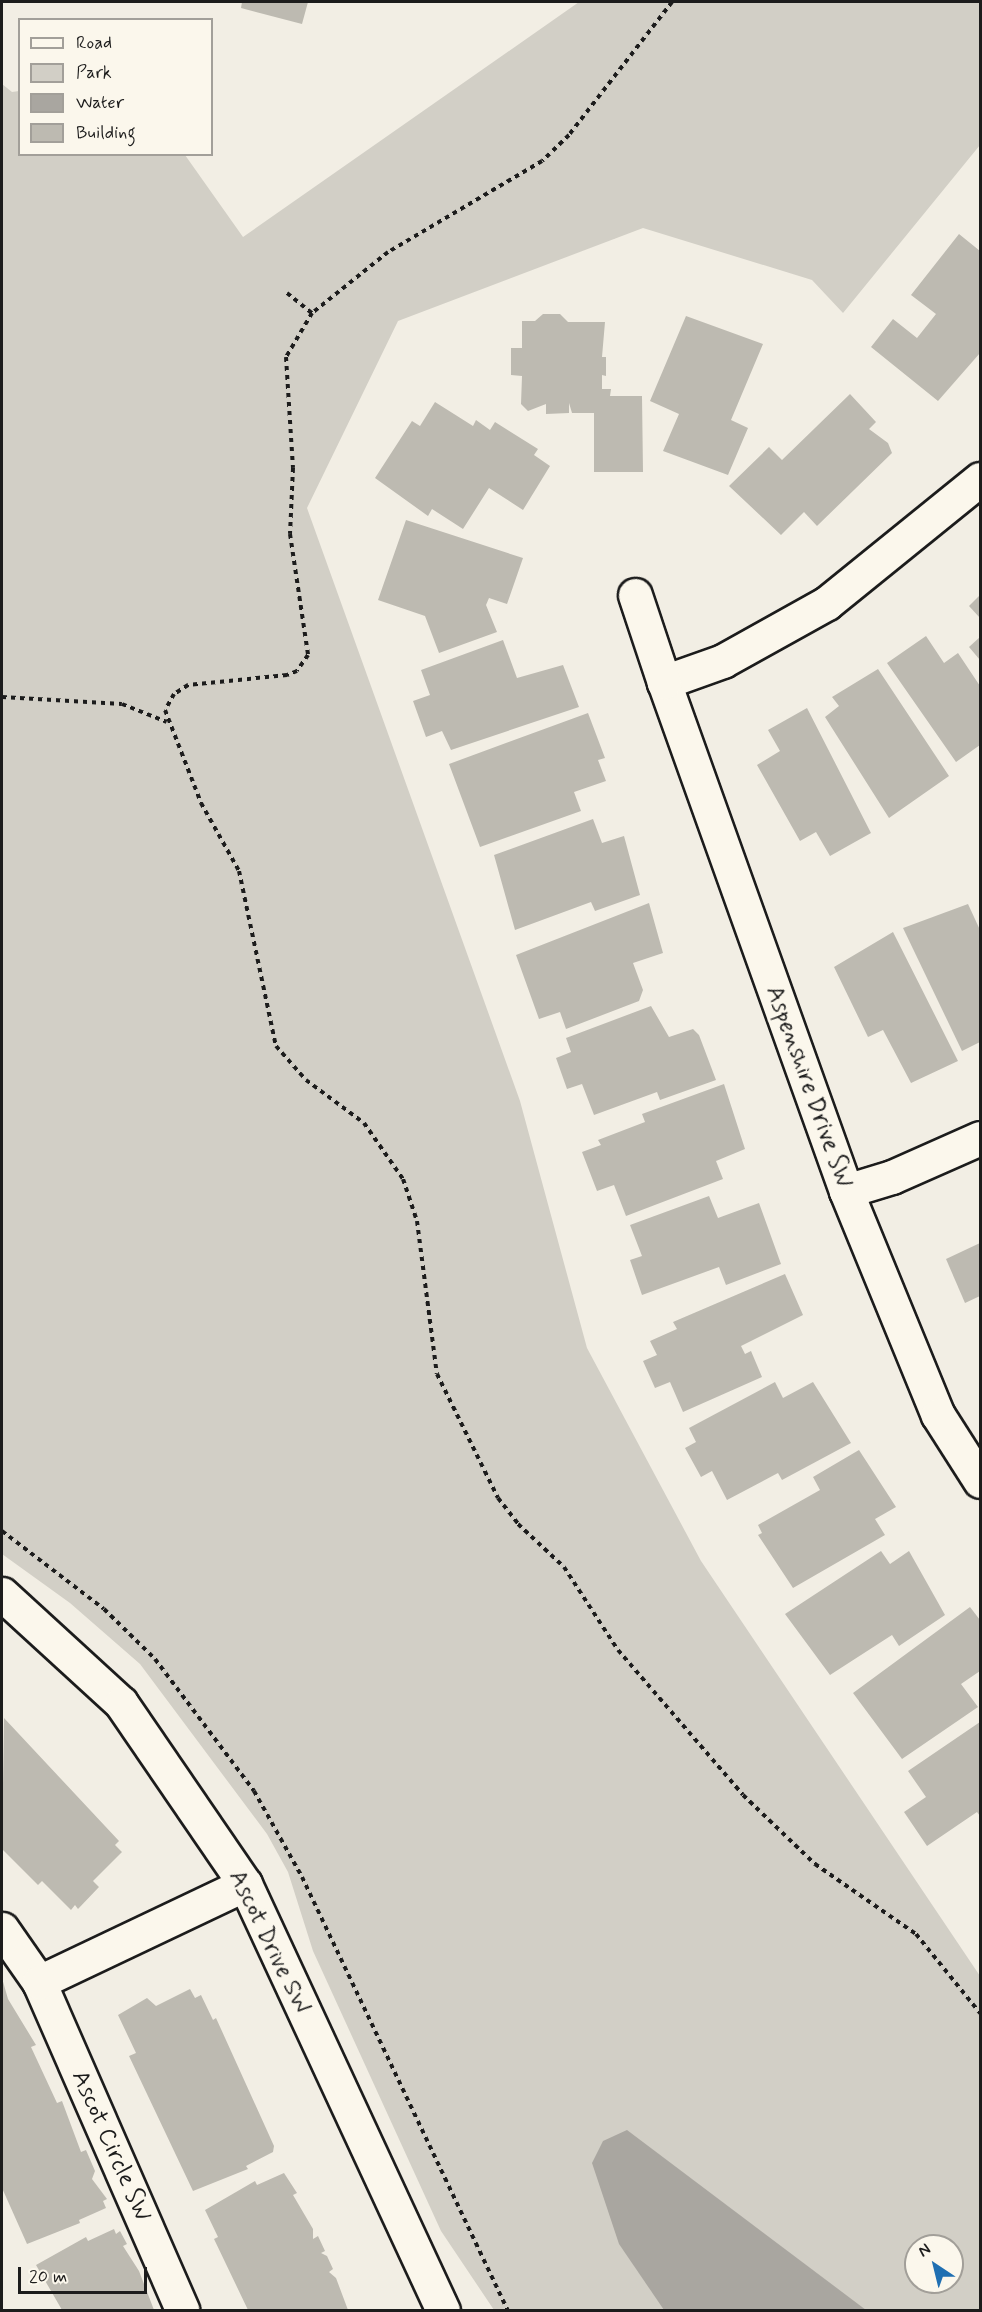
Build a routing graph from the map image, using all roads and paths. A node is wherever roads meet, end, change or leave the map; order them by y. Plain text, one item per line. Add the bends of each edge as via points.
1 (672, 2) edge
2 (287, 293) dead end
3 (312, 313) junction
4 (981, 479) edge
5 (636, 595) dead end
6 (664, 682) junction
7 (2, 697) edge
8 (167, 723) junction
9 (981, 1138) edge
10 (846, 1191) junction
11 (981, 1481) edge
12 (2, 1594) edge
13 (245, 1884) junction
14 (2, 1929) edge
15 (39, 1982) junction
16 (981, 2013) edge
17 (182, 2310) edge
18 (443, 2310) edge

1 - 3 path via 569,135 542,161 388,252
2 - 3 path
3 - 8 path via 286,357 293,468 290,534 308,655 297,671 286,675 180,689 168,700
4 - 6 street via 827,603 723,661
5 - 6 street, Aspenshire Drive SW
6 - 10 street, Aspenshire Drive SW
7 - 8 path via 122,704
8 - 16 path via 201,803 239,871 276,1046 306,1080 364,1123 403,1179 417,1221 437,1374 498,1498 518,1524 564,1567 618,1650 743,1795 815,1863 915,1934
9 - 10 street via 892,1177
10 - 11 street, Aspenshire Drive SW via 938,1415
12 - 13 street, Ascot Drive SW via 121,1703
13 - 15 street
13 - 18 street, Ascot Drive SW
14 - 15 street, Ascot Circle SW
15 - 17 street, Ascot Circle SW

